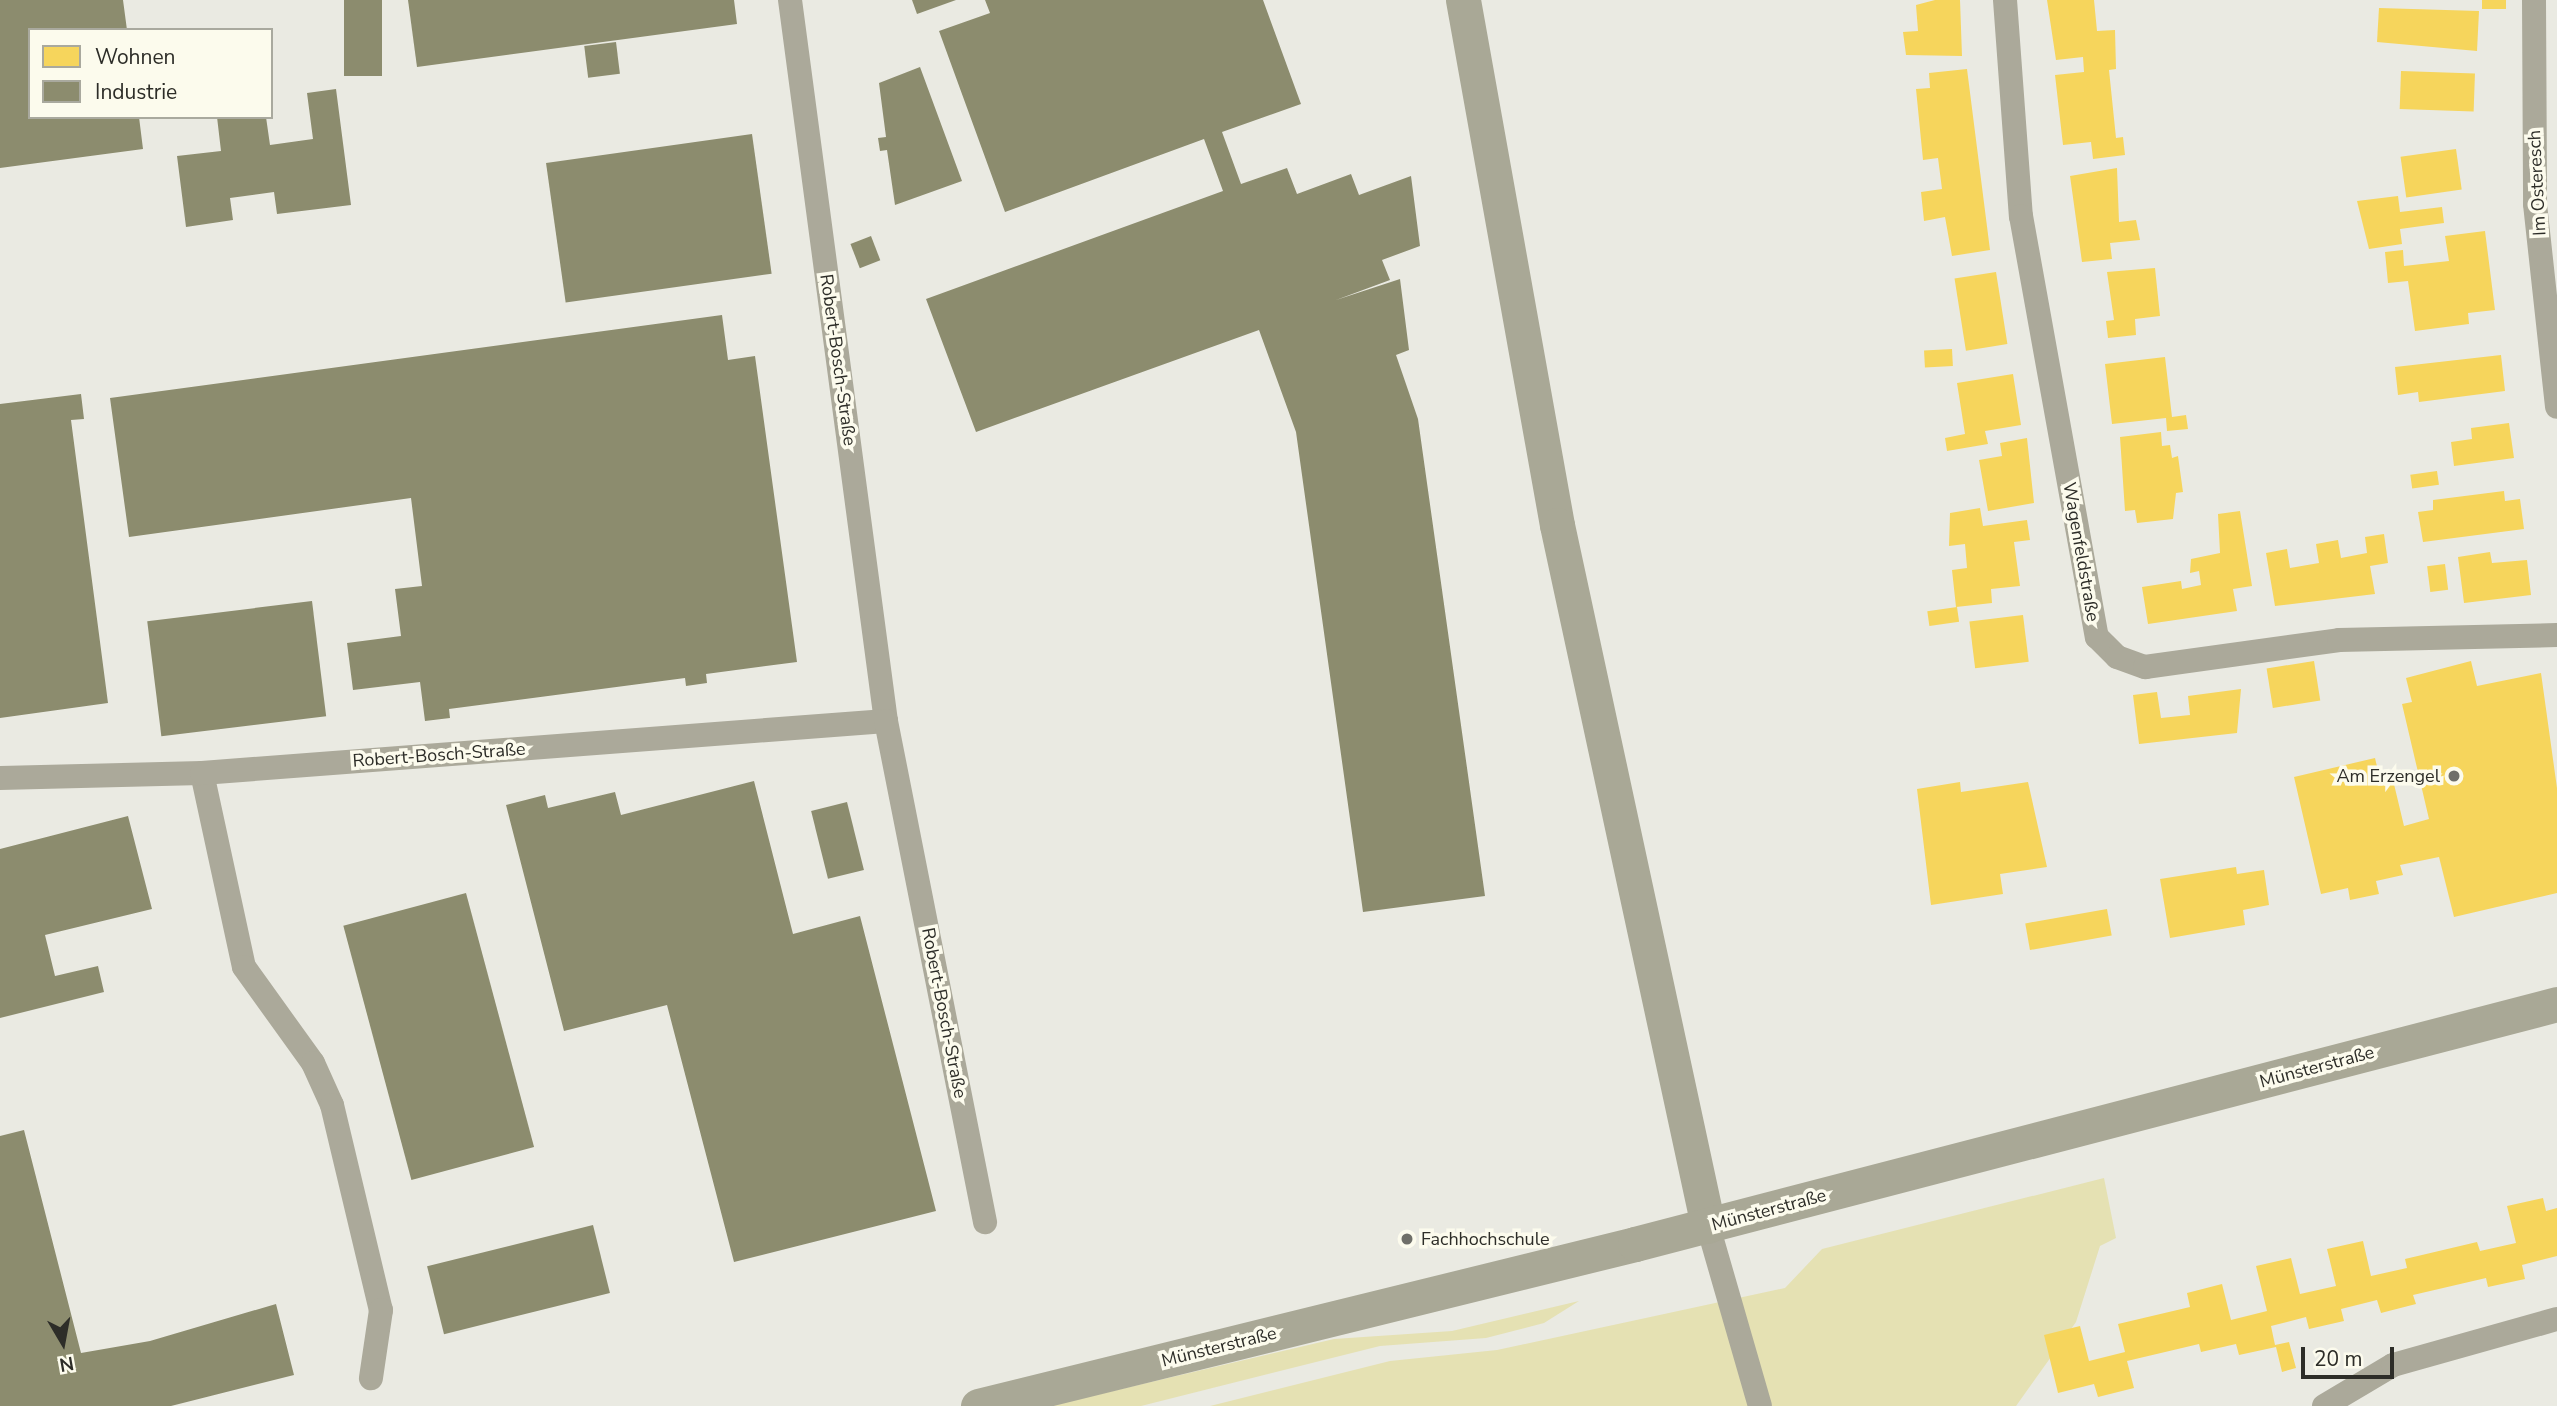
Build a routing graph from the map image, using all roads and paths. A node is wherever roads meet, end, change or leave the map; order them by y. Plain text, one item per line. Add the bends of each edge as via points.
1 (790, 0) edge
2 (1463, 0) edge
3 (2005, 0) edge
4 (2534, 0) edge
5 (2557, 407) edge
6 (2557, 635) edge
7 (886, 721) junction
8 (202, 773) junction
9 (0, 778) edge
10 (2557, 1003) edge
11 (985, 1222) dead end
12 (1708, 1226) junction
13 (2557, 1319) edge
14 (371, 1378) dead end
15 (978, 1406) edge
16 (1760, 1406) edge
17 (2324, 1406) edge

1 - 7 street, Robert-Bosch-Straße
2 - 12 main road via 1557,525
3 - 6 street, Wagenfeldstraße via 2021,216 2097,637 2117,657 2145,667 2339,640
4 - 5 street, Im Osteresch via 2535,204
7 - 8 street, Robert-Bosch-Straße
7 - 11 street, Robert-Bosch-Straße
8 - 9 street, Robert-Bosch-Straße
8 - 14 street via 244,967 313,1063 332,1105 381,1310
10 - 12 main road, Münsterstraße
12 - 15 main road, Münsterstraße
12 - 16 street
13 - 17 street via 2393,1365

